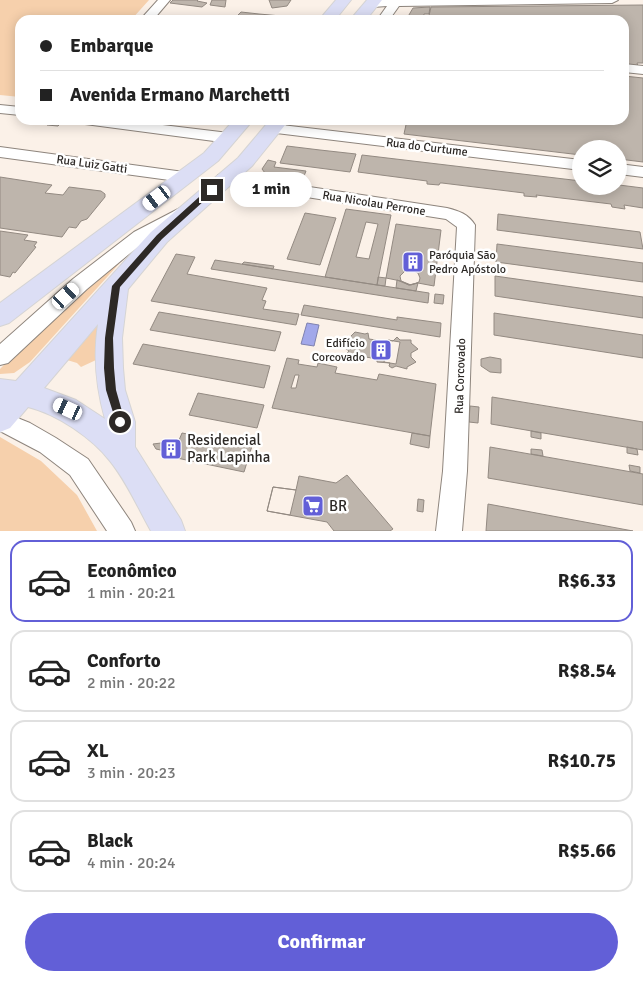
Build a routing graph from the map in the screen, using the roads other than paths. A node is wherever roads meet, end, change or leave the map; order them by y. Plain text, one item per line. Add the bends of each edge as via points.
1 (164, 0) edge
2 (344, 0) edge
3 (612, 0) edge
4 (374, 1) edge
5 (396, 2) junction
6 (150, 15) edge
7 (331, 15) edge
8 (362, 15) edge
9 (387, 15) edge
10 (629, 69) edge
11 (643, 70) edge
12 (0, 109) edge
13 (15, 110) edge
14 (125, 125) edge
15 (240, 125) edge
16 (276, 125) edge
17 (229, 138) junction
18 (0, 152) edge
19 (572, 163) edge
20 (627, 170) edge
21 (643, 172) edge
22 (184, 177) junction
23 (224, 179) junction
24 (187, 210) junction
25 (463, 221) joint
26 (117, 228) junction
27 (80, 284) junction
28 (116, 286) junction
29 (0, 316) edge
30 (0, 357) edge
31 (12, 392) edge
32 (0, 420) edge
33 (120, 450) junction
34 (122, 531) edge
35 (169, 531) edge
36 (450, 531) edge

1 - 6 street
2 - 7 main road
3 - 5 street
4 - 5 street
4 - 8 main road
5 - 9 street
10 - 11 street
12 - 13 street
14 - 17 street
15 - 17 main road
16 - 19 street, Rua do Curtume
16 - 23 main road via 244,163
17 - 22 main road via 210,158
18 - 22 street, Rua Luiz Gatti
20 - 21 street
22 - 26 main road
23 - 24 main road
23 - 25 street, Rua Nicolau Perrone via 447,214
24 - 27 street via 140,236
24 - 28 main road
25 - 36 street, Rua Corcovado via 466,225 460,382
26 - 27 street
26 - 29 main road
27 - 30 street
28 - 31 main road
28 - 33 main road via 109,338 109,368 120,422
31 - 32 main road
31 - 33 main road via 46,399 68,409
32 - 34 street via 48,445 79,467
33 - 35 main road

